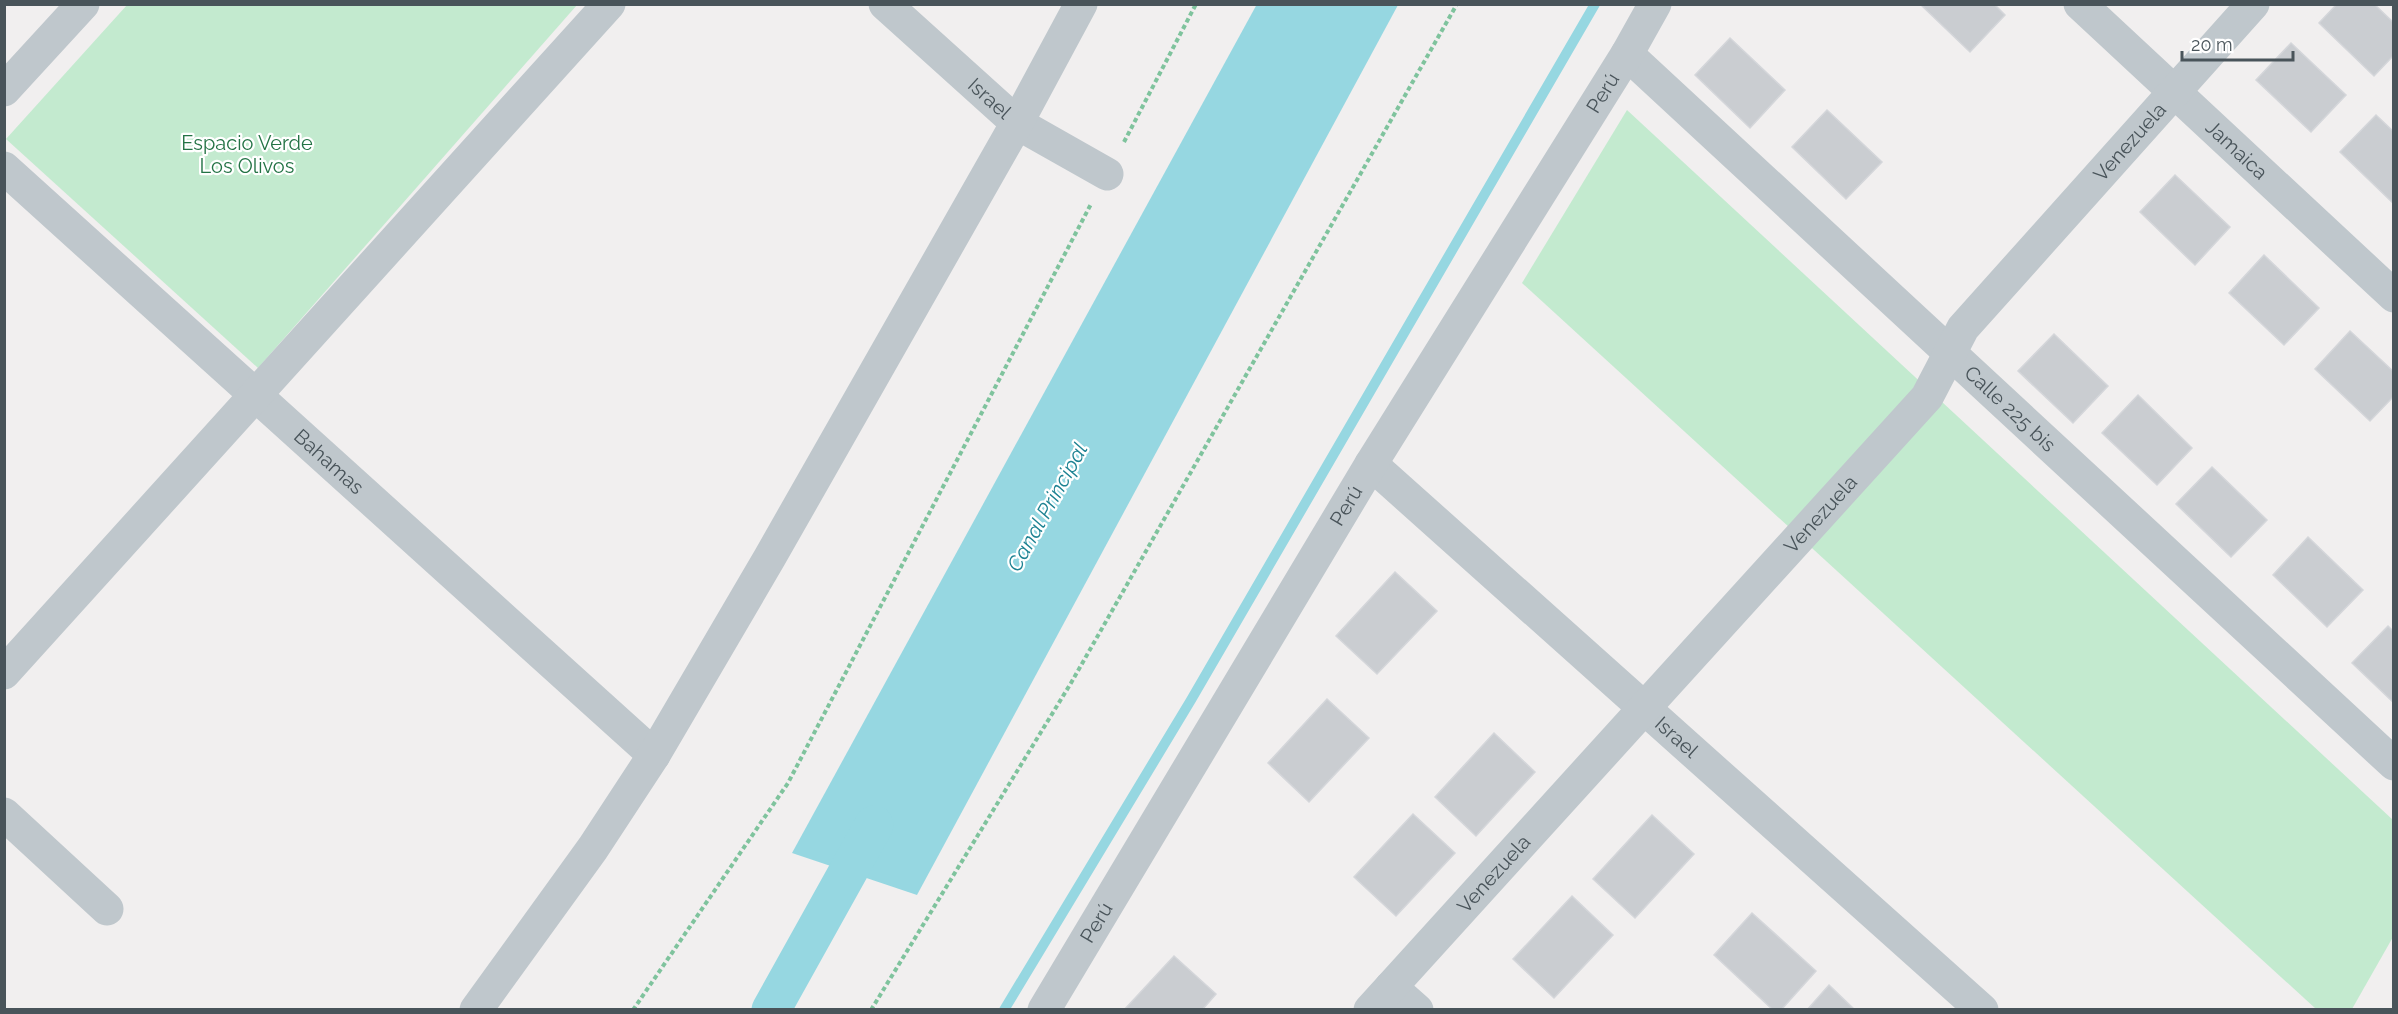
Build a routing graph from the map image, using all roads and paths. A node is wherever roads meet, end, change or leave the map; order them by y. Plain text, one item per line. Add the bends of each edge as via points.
1 (83, 4) edge
2 (609, 4) edge
3 (885, 4) edge
4 (1081, 4) edge
5 (1196, 4) edge
6 (1457, 4) edge
7 (1655, 4) edge
8 (2080, 4) edge
9 (2253, 4) edge
10 (1627, 54) junction
11 (4, 90) edge
12 (2174, 92) junction
13 (1017, 123) junction
14 (4, 168) edge
15 (1107, 174) junction
16 (2394, 296) edge
17 (1950, 353) junction
18 (256, 395) junction
19 (1371, 464) junction
20 (4, 673) edge
21 (1644, 708) junction
22 (654, 755) junction
23 (2394, 764) edge
24 (4, 814) edge
25 (107, 909) dead end
26 (1380, 998) edge
27 (476, 1010) edge
28 (633, 1010) edge
29 (871, 1010) edge
30 (1044, 1010) edge
31 (1417, 1010) edge
32 (1982, 1010) edge

1 - 11 street
2 - 18 street
3 - 13 street, Israel
4 - 13 street
5 - 15 path
6 - 29 path via 1071,683
7 - 10 street, Perú
8 - 12 street, Jamaica
9 - 12 street, Venezuela
10 - 17 street, Calle 225 bis
10 - 19 street, Perú
12 - 16 street, Jamaica
12 - 17 street, Venezuela via 1963,328
13 - 15 street, Israel
13 - 22 street
14 - 18 street, Bahamas
15 - 28 path via 788,783
17 - 21 street, Venezuela via 1928,397
17 - 23 street, Calle 225 bis
18 - 20 street
18 - 22 street, Bahamas
19 - 21 street, Israel
19 - 30 street, Perú
21 - 26 street, Venezuela
21 - 32 street, Israel
22 - 27 street via 593,848
24 - 25 street
26 - 31 street

